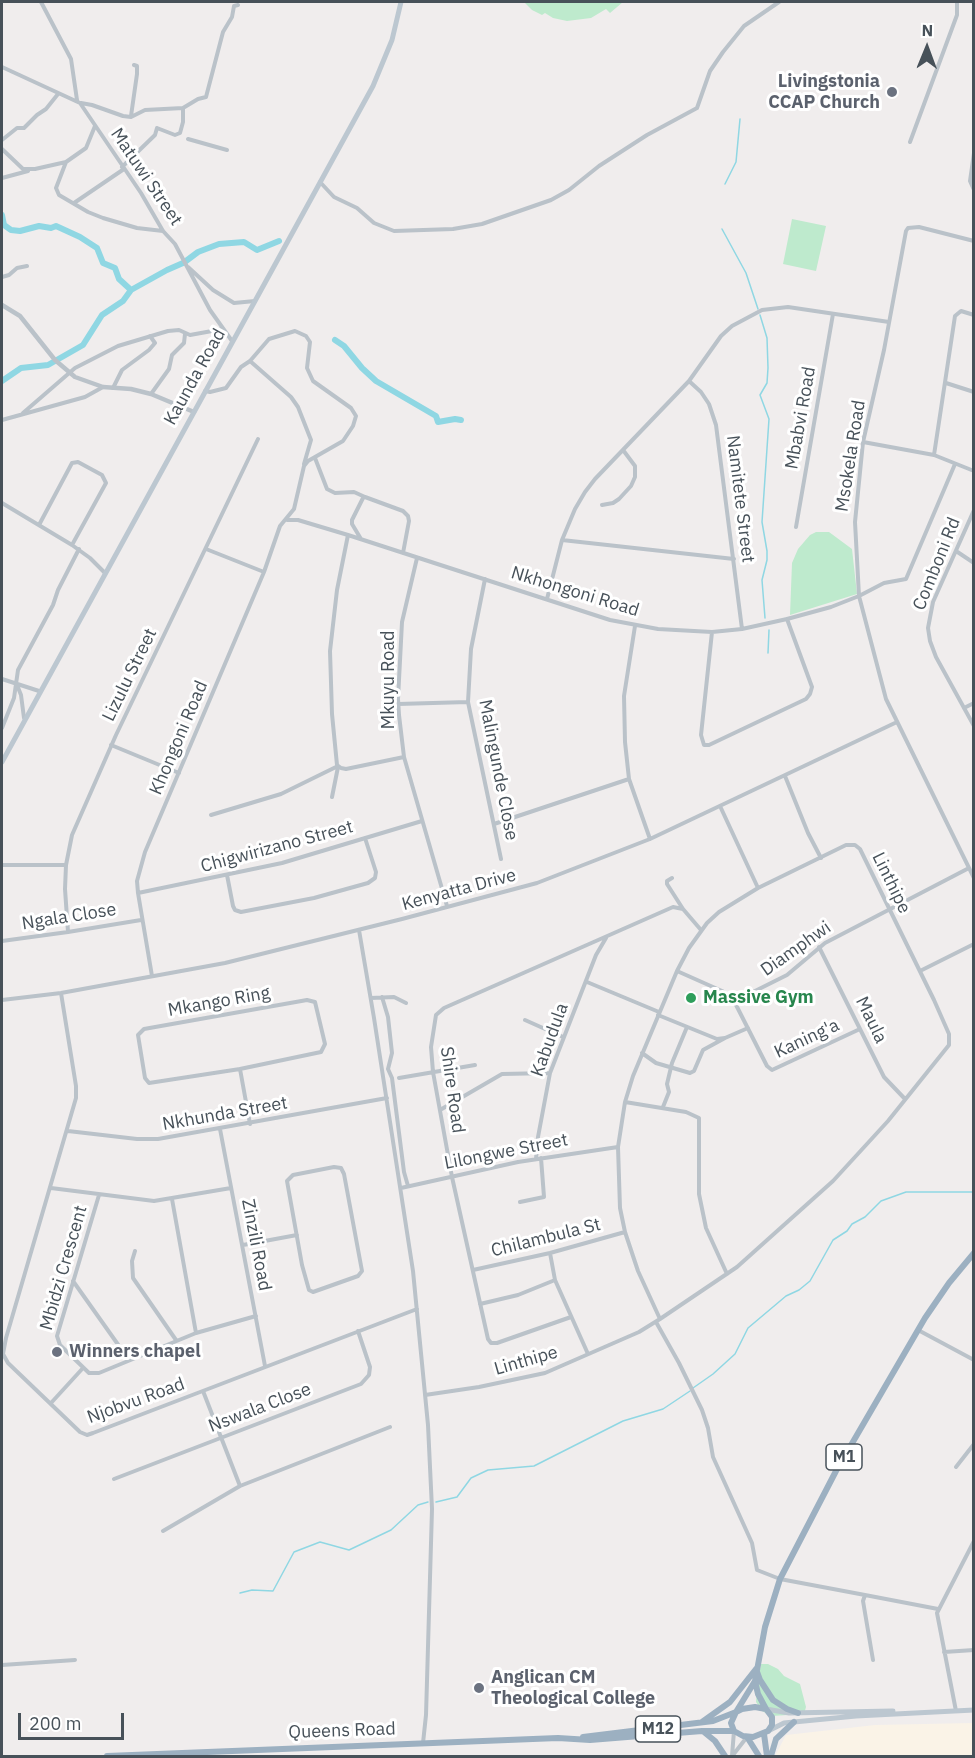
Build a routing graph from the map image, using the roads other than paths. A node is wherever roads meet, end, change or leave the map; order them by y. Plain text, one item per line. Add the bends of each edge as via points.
1 (41, 2) edge
2 (401, 2) edge
3 (778, 2) edge
4 (957, 2) edge
5 (238, 5) dead end
6 (134, 65) dead end
7 (2, 67) edge
8 (58, 94) junction
9 (79, 102) junction
10 (183, 108) junction
11 (131, 117) junction
12 (95, 125) junction
13 (188, 139) dead end
14 (2, 140) edge
15 (910, 142) dead end
16 (2, 149) edge
17 (227, 150) dead end
18 (974, 153) edge
19 (66, 162) junction
20 (123, 168) junction
21 (35, 169) junction
22 (2, 177) edge
23 (320, 183) junction
24 (974, 190) edge
25 (74, 203) junction
26 (163, 231) junction
27 (974, 241) edge
28 (27, 266) dead end
29 (188, 267) junction
30 (2, 277) edge
31 (255, 301) junction
32 (2, 305) edge
33 (833, 314) junction
34 (974, 315) edge
35 (889, 322) junction
36 (223, 329) junction
37 (185, 334) junction
38 (150, 336) junction
39 (232, 341) junction
40 (250, 361) junction
41 (69, 373) junction
42 (689, 381) junction
43 (946, 383) junction
44 (103, 387) junction
45 (112, 388) junction
46 (205, 391) junction
47 (974, 392) edge
48 (151, 394) junction
49 (194, 412) junction
50 (23, 413) junction
51 (2, 420) edge
52 (258, 439) dead end
53 (863, 442) junction
54 (622, 450) junction
55 (934, 455) junction
56 (315, 458) junction
57 (955, 464) junction
58 (304, 466) junction
59 (974, 471) edge
60 (365, 497) junction
61 (2, 503) edge
62 (602, 505) dead end
63 (974, 510) edge
64 (286, 520) junction
65 (39, 525) junction
66 (796, 527) dead end
67 (348, 535) junction
68 (362, 540) junction
69 (562, 540) junction
70 (72, 544) junction
71 (79, 549) junction
72 (206, 549) junction
73 (956, 551) junction
74 (403, 553) junction
75 (417, 558) junction
76 (734, 559) junction
77 (974, 563) edge
78 (264, 572) junction
79 (105, 573) junction
80 (485, 579) junction
81 (860, 596) junction
82 (547, 599) junction
83 (787, 619) junction
84 (635, 626) junction
85 (742, 629) junction
86 (712, 632) junction
87 (2, 679) edge
88 (17, 684) junction
89 (39, 691) junction
90 (468, 702) junction
91 (974, 703) edge
92 (398, 704) junction
93 (964, 708) junction
94 (24, 718) junction
95 (897, 722) junction
96 (974, 726) edge
97 (2, 728) edge
98 (111, 745) junction
99 (405, 757) junction
100 (2, 762) edge
101 (338, 766) junction
102 (178, 774) junction
103 (784, 776) junction
104 (629, 779) junction
105 (332, 796) dead end
106 (720, 806) junction
107 (211, 815) dead end
108 (422, 820) junction
109 (494, 824) junction
110 (365, 838) junction
111 (650, 839) junction
112 (821, 858) junction
113 (501, 859) dead end
114 (2, 865) edge
115 (66, 865) junction
116 (969, 868) junction
117 (227, 875) junction
118 (672, 878) dead end
119 (974, 878) edge
120 (758, 888) junction
121 (138, 893) junction
122 (447, 906) junction
123 (683, 909) junction
124 (888, 909) junction
125 (141, 920) junction
126 (359, 930) junction
127 (701, 930) junction
128 (68, 933) junction
129 (607, 937) junction
130 (2, 941) edge
131 (974, 944) edge
132 (819, 947) junction
133 (677, 971) junction
134 (920, 971) junction
135 (152, 976) junction
136 (587, 982) junction
137 (61, 993) junction
138 (382, 997) junction
139 (371, 998) junction
140 (2, 999) edge
141 (735, 1001) junction
142 (406, 1003) dead end
143 (658, 1014) junction
144 (525, 1020) dead end
145 (687, 1027) junction
146 (748, 1028) junction
147 (860, 1029) junction
148 (563, 1037) junction
149 (725, 1038) junction
150 (642, 1053) junction
151 (475, 1065) dead end
152 (671, 1068) junction
153 (240, 1069) junction
154 (433, 1072) junction
155 (550, 1073) junction
156 (399, 1078) dead end
157 (387, 1098) junction
158 (905, 1100) junction
159 (625, 1102) junction
160 (663, 1107) junction
161 (440, 1110) junction
162 (250, 1124) junction
163 (220, 1129) junction
164 (68, 1131) junction
165 (618, 1147) junction
166 (538, 1158) junction
167 (452, 1177) junction
168 (408, 1186) junction
169 (51, 1188) junction
170 (231, 1188) junction
171 (401, 1188) junction
172 (99, 1195) junction
173 (172, 1199) junction
174 (520, 1202) dead end
175 (625, 1232) junction
176 (297, 1235) junction
177 (243, 1245) junction
178 (135, 1251) dead end
179 (550, 1253) junction
180 (974, 1253) edge
181 (473, 1270) junction
182 (727, 1274) junction
183 (555, 1280) junction
184 (74, 1281) junction
185 (480, 1304) junction
186 (417, 1309) junction
187 (256, 1316) junction
188 (571, 1317) junction
189 (658, 1321) junction
190 (918, 1330) junction
191 (358, 1331) junction
192 (196, 1333) junction
193 (176, 1340) junction
194 (588, 1354) junction
195 (129, 1360) junction
196 (974, 1360) edge
197 (265, 1366) junction
198 (83, 1368) junction
199 (203, 1391) junction
200 (425, 1395) junction
201 (50, 1403) junction
202 (390, 1427) dead end
203 (221, 1437) junction
204 (974, 1444) edge
205 (956, 1467) dead end
206 (114, 1479) dead end
207 (240, 1486) junction
208 (163, 1531) dead end
209 (974, 1541) edge
210 (780, 1580) junction
211 (864, 1597) junction
212 (938, 1609) junction
213 (974, 1650) edge
214 (944, 1652) junction
215 (75, 1660) dead end
216 (873, 1660) dead end
217 (2, 1665) edge
218 (756, 1669) junction
219 (755, 1681) junction
220 (766, 1709) junction
221 (974, 1710) edge
222 (956, 1711) junction
223 (736, 1712) junction
224 (928, 1712) junction
225 (798, 1713) junction
226 (794, 1722) junction
227 (699, 1723) junction
228 (702, 1731) junction
229 (734, 1731) junction
230 (766, 1732) junction
231 (747, 1737) junction
232 (578, 1738) junction
233 (423, 1743) junction
234 (107, 1756) edge
235 (725, 1756) edge
236 (732, 1756) edge
237 (759, 1756) edge
238 (769, 1756) edge

1 - 9 street via 71,59
2 - 23 main road, Kaunda Road via 378,76
3 - 23 street via 746,24 723,52 710,71 697,108 646,135 551,200 482,224 394,231 374,223
4 - 15 street via 957,15
5 - 10 street via 234,6 223,32 206,97
6 - 11 street via 137,66
7 - 8 street
8 - 9 street
8 - 14 street via 24,128 17,128
9 - 11 street
9 - 12 street, Matuwi Street
10 - 11 street via 145,110
10 - 20 street via 178,135 157,128
12 - 19 street via 86,148
12 - 20 street, Matuwi Street
13 - 17 street
16 - 21 street via 20,167
18 - 24 street via 970,174
19 - 21 street
19 - 25 street via 56,191
20 - 25 street
20 - 26 street, Matuwi Street
21 - 22 street
23 - 31 main road, Kaunda Road
25 - 26 street via 111,220
26 - 29 street, Matuwi Street
27 - 35 street, Msokela Road via 908,228
28 - 30 street
29 - 31 street via 234,303
29 - 36 street, Matuwi Street
31 - 39 main road, Kaunda Road
32 - 41 street via 20,316
33 - 35 street
33 - 42 street via 788,307 755,312 721,336
33 - 66 street, Mbabvi Road
34 - 43 street via 964,311 955,316
35 - 53 street, Msokela Road
36 - 37 street
36 - 39 street, Matuwi Street
37 - 38 street via 176,330
37 - 48 street via 184,343 174,352 170,369
38 - 41 street via 118,346
38 - 45 street via 155,343 122,370
39 - 46 main road, Kaunda Road
40 - 46 street via 226,388
40 - 56 street via 274,336 295,332 309,338 310,376 356,416 343,441
40 - 58 street, Khongoni Road via 298,407 311,440
41 - 44 street
41 - 50 street
42 - 54 street
42 - 76 street, Namitete Street via 701,392 715,417
43 - 47 street
43 - 55 street
44 - 45 street
44 - 50 street via 84,398
45 - 48 street
46 - 49 main road, Kaunda Road
48 - 49 street
49 - 79 main road, Kaunda Road
50 - 51 street
52 - 72 street, Lizulu Street
53 - 55 street
53 - 81 street, Msokela Road via 855,522
54 - 62 street via 635,466 635,477 619,499
54 - 69 street via 585,492
55 - 57 street
56 - 58 street
56 - 60 street via 327,489
57 - 59 street
57 - 81 street, Nkhongoni Road via 906,579 880,584
58 - 64 street, Khongoni Road via 294,509
60 - 68 street via 352,520
60 - 74 street via 408,516
61 - 65 street
63 - 73 street, Comboni Rd
64 - 67 street, Nkhongoni Road
64 - 78 street, Khongoni Road via 280,526
65 - 70 street
65 - 70 street via 72,463 78,462 102,475 106,483
67 - 68 street, Nkhongoni Road
67 - 101 street via 330,651
68 - 74 street, Nkhongoni Road
69 - 76 street
69 - 82 street
70 - 71 street
71 - 79 street
71 - 88 street via 18,670
72 - 78 street
72 - 98 street, Lizulu Street
73 - 77 street
73 - 93 street, Comboni Rd via 933,602 929,634 936,657
74 - 75 street, Nkhongoni Road
75 - 80 street, Nkhongoni Road
75 - 92 street, Mkuyu Road via 402,622
76 - 85 street, Namitete Street
78 - 102 street, Khongoni Road
79 - 89 main road, Kaunda Road
80 - 82 street, Nkhongoni Road
80 - 90 street, Malingunde Close via 472,642
81 - 83 street, Nkhongoni Road
81 - 95 street, Msokela Road via 881,682
82 - 84 street, Nkhongoni Road
83 - 85 street, Nkhongoni Road
83 - 86 street via 812,687 810,694 786,709 704,745 701,735
84 - 86 street, Nkhongoni Road
84 - 104 street via 624,696
85 - 86 street, Nkhongoni Road
87 - 88 street
88 - 89 street
88 - 94 street
88 - 97 street
89 - 94 main road, Kaunda Road
90 - 92 street
90 - 109 street, Malingunde Close
91 - 93 street
92 - 99 street, Mkuyu Road
93 - 96 street, Comboni Rd
94 - 100 main road, Kaunda Road
95 - 103 street, Kenyatta Drive
95 - 116 street, Msokela Road
98 - 102 street
98 - 115 street, Lizulu Street via 72,835
99 - 101 street via 346,769
99 - 108 street, Mkuyu Road
101 - 105 street
101 - 107 street via 281,794
102 - 121 street, Khongoni Road via 145,852 137,881
103 - 106 street, Kenyatta Drive
103 - 112 street
104 - 109 street
104 - 111 street
106 - 111 street, Kenyatta Drive
106 - 120 street
108 - 110 street, Chigwirizano Street
108 - 122 street, Mkuyu Road
109 - 113 street, Malingunde Close
110 - 117 street, Chigwirizano Street
110 - 117 street via 375,878 336,892 240,912 233,906
111 - 122 street, Kenyatta Drive via 537,883
112 - 120 street, Linthipe
112 - 124 street, Linthipe via 849,844 857,846
114 - 115 street
115 - 128 street, Lizulu Street
116 - 119 street, Msokela Road
116 - 124 street, Diamphwi
117 - 121 street, Chigwirizano Street
118 - 123 street via 667,884
120 - 127 street, Linthipe via 719,912
121 - 125 street, Khongoni Road
122 - 126 street, Kenyatta Drive
123 - 127 street
123 - 129 street, Shire Road via 670,908
124 - 132 street, Diamphwi
124 - 134 street, Linthipe
125 - 128 street, Ngala Close
125 - 135 street, Khongoni Road
126 - 135 street, Kenyatta Drive via 225,963
126 - 139 street
127 - 133 street, Linthipe
128 - 130 street, Ngala Close
129 - 136 street, Kabudula
129 - 154 street, Shire Road via 440,1011 432,1038
131 - 134 street
132 - 141 street, Diamphwi via 781,979
132 - 147 street, Maula
133 - 141 street
133 - 143 street, Linthipe
134 - 158 street, Linthipe via 950,1042
135 - 137 street, Kenyatta Drive
136 - 143 street
136 - 148 street, Kabudula
137 - 140 street, Kenyatta Drive
137 - 164 street, Njobvu Road via 76,1086
138 - 139 street
138 - 142 street
138 - 168 street via 392,1053 388,1069
139 - 157 street
141 - 146 street, Kaning'a
143 - 145 street
143 - 150 street, Linthipe
144 - 148 street
145 - 149 street via 717,1039
145 - 152 street
146 - 147 street, Kaning'a via 772,1070
146 - 149 street
147 - 158 street, Maula via 887,1083
148 - 155 street, Kabudula
149 - 152 street via 703,1050 692,1073
150 - 152 street
150 - 159 street, Linthipe
151 - 154 street
152 - 160 street
153 - 153 street, Mkango Ring via 321,1052 325,1044 315,1002 307,1000 144,1029 138,1034 149,1083
153 - 162 street
154 - 156 street
154 - 161 street, Shire Road
155 - 161 street via 502,1074
155 - 166 street, Kabudula
157 - 162 street, Nkhunda Street
157 - 171 street
158 - 182 street, Linthipe via 833,1181
159 - 160 street
159 - 165 street, Linthipe
160 - 182 street via 699,1118 699,1194 706,1228
161 - 167 street, Shire Road
162 - 163 street, Nkhunda Street
163 - 164 street, Nkhunda Street via 147,1140
163 - 170 street, Zinzili Road
164 - 169 street, Njobvu Road
165 - 166 street, Lilongwe Street
165 - 175 street, Linthipe via 620,1208
166 - 167 street, Lilongwe Street
166 - 174 street, Kabudula via 544,1197
167 - 168 street, Lilongwe Street
167 - 181 street, Shire Road
168 - 171 street, Lilongwe Street
169 - 172 street
169 - 201 street, Njobvu Road via 3,1352 8,1363
170 - 173 street
170 - 177 street, Zinzili Road
171 - 186 street
172 - 173 street
172 - 184 street, Mbidzi Crescent
173 - 192 street
175 - 179 street, Chilambula St
175 - 189 street, Linthipe
176 - 176 street via 310,1291 318,1292 361,1273 340,1168 288,1179
176 - 177 street
177 - 187 street, Zinzili Road
178 - 193 street via 133,1278
179 - 181 street, Chilambula St
179 - 183 street
180 - 190 highway, M1
181 - 185 street, Shire Road
182 - 189 street, Linthipe
183 - 185 street via 518,1295
183 - 188 street
184 - 195 street
184 - 198 street, Mbidzi Crescent via 57,1338
185 - 188 street, Shire Road via 488,1340 494,1343
186 - 191 street, Njobvu Road
186 - 200 street
187 - 192 street
187 - 197 street, Zinzili Road
188 - 194 street
189 - 194 street, Linthipe
189 - 210 street via 702,1410 713,1457 752,1543 757,1570
190 - 196 street
190 - 210 highway, M1 via 836,1471
191 - 197 street, Njobvu Road
191 - 203 street, Nswala Close via 369,1363 369,1375 364,1381
192 - 193 street
193 - 195 street
194 - 200 street, Linthipe via 545,1373
195 - 198 street via 97,1374
197 - 199 street, Njobvu Road
198 - 201 street
199 - 201 street, Njobvu Road via 90,1434 80,1432
199 - 203 street
200 - 233 street via 432,1509
202 - 207 street
203 - 206 street, Nswala Close
203 - 207 street
204 - 205 street
207 - 208 street
209 - 212 street
210 - 211 street
210 - 218 highway, M1 via 770,1605
211 - 212 street
211 - 216 street
212 - 214 street
213 - 214 street
214 - 222 street
215 - 217 street
218 - 219 highway, M1
218 - 225 highway via 773,1700
218 - 227 highway via 730,1702
219 - 220 highway, M1
219 - 223 highway, M1
220 - 223 highway, M12 via 748,1707
220 - 225 main road
220 - 230 highway via 772,1720
221 - 222 main road
222 - 224 main road
223 - 227 highway, M12
223 - 229 highway via 731,1723
224 - 225 main road
224 - 226 main road
226 - 230 main road
226 - 238 highway via 776,1739
227 - 232 highway, M12
228 - 229 highway, M12
228 - 232 highway, M12
228 - 235 highway
229 - 231 highway, M12
229 - 236 street
230 - 231 highway
230 - 238 highway
231 - 236 street
231 - 237 highway
232 - 233 highway, Queens Road / M12
233 - 234 highway, Queens Road / M12

